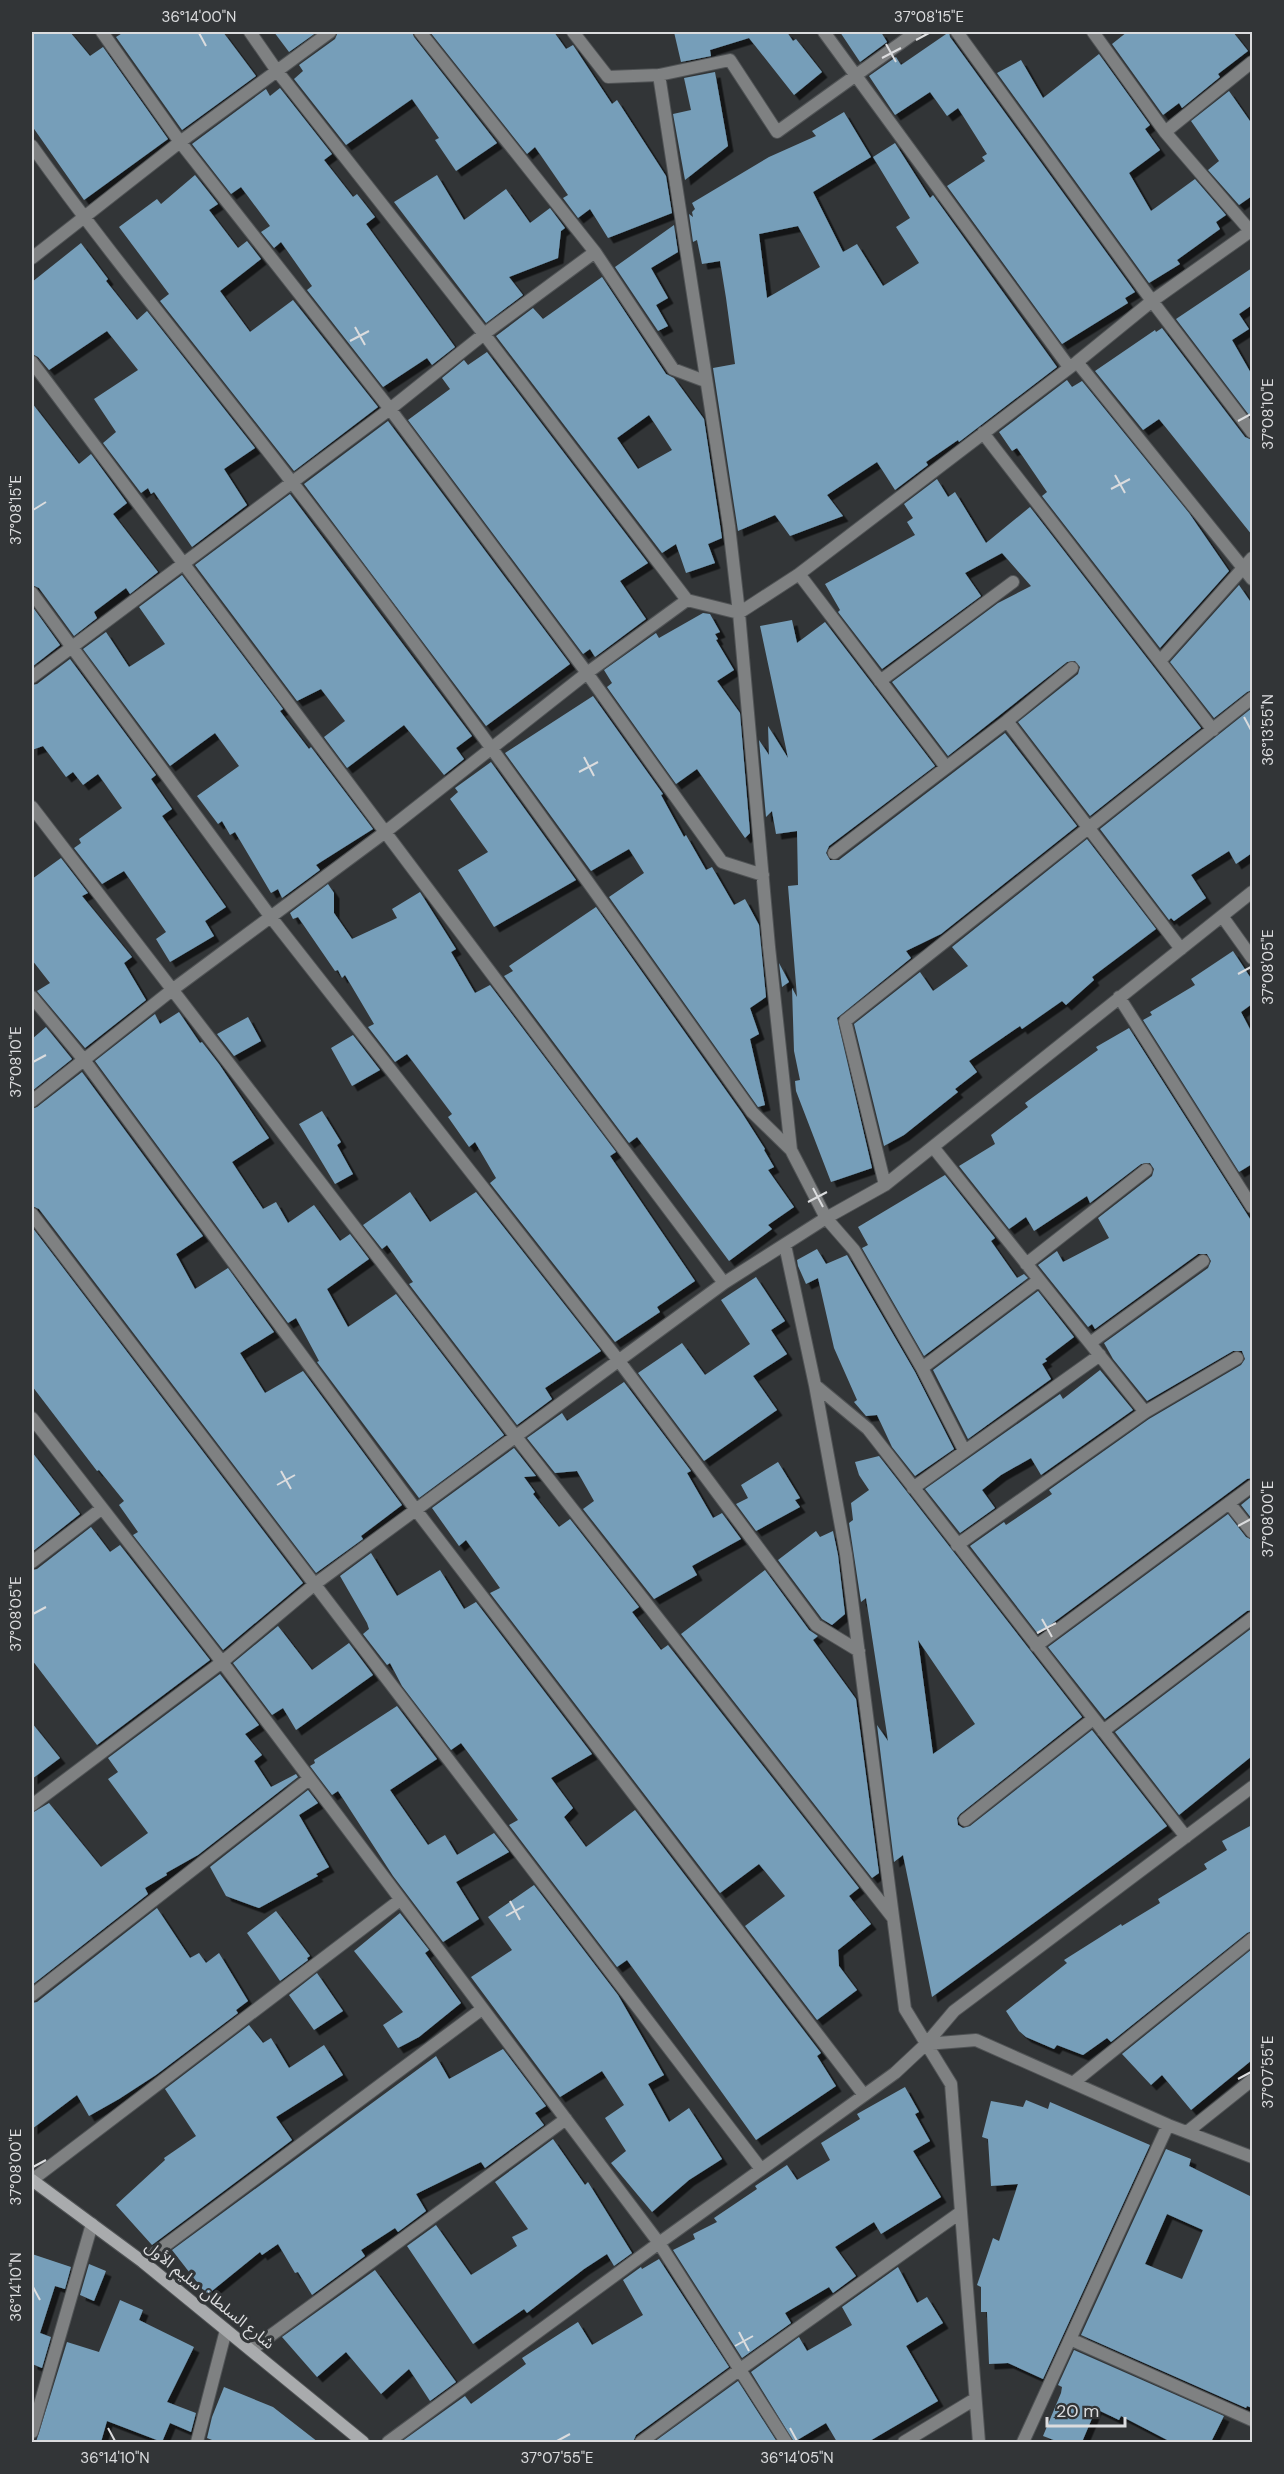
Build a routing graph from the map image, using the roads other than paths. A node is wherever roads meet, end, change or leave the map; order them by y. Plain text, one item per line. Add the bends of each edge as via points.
1 (102, 32) edge
2 (250, 32) edge
3 (330, 32) edge
4 (420, 32) edge
5 (573, 32) edge
6 (824, 32) edge
7 (915, 32) edge
8 (957, 32) edge
9 (1094, 32) edge
10 (1252, 62) edge
11 (277, 71) junction
12 (659, 75) junction
13 (856, 75) junction
14 (1165, 132) junction
15 (180, 142) junction
16 (32, 146) edge
17 (82, 217) junction
18 (1252, 231) edge
19 (595, 252) junction
20 (32, 258) edge
21 (1152, 301) junction
22 (484, 334) junction
23 (32, 362) edge
24 (1073, 364) junction
25 (705, 381) junction
26 (390, 409) junction
27 (1252, 432) edge
28 (983, 433) junction
29 (291, 481) junction
30 (1252, 558) edge
31 (182, 564) junction
32 (1244, 568) junction
33 (799, 574) junction
34 (1252, 579) edge
35 (1013, 582) dead end
36 (32, 593) edge
37 (687, 600) junction
38 (739, 613) junction
39 (72, 646) junction
40 (1160, 661) junction
41 (1072, 668) dead end
42 (587, 673) junction
43 (32, 677) edge
44 (880, 681) junction
45 (1252, 698) edge
46 (1007, 721) junction
47 (1213, 729) junction
48 (492, 748) junction
49 (946, 767) junction
50 (32, 807) edge
51 (1089, 828) junction
52 (384, 833) junction
53 (834, 854) dead end
54 (763, 875) junction
55 (1252, 892) edge
56 (270, 916) junction
57 (1222, 916) junction
58 (1180, 949) junction
59 (1252, 957) edge
60 (172, 990) junction
61 (32, 997) edge
62 (1119, 997) junction
63 (84, 1060) junction
64 (32, 1101) edge
65 (933, 1147) junction
66 (791, 1150) junction
67 (1146, 1170) dead end
68 (885, 1185) junction
69 (1252, 1207) edge
70 (32, 1214) edge
71 (826, 1218) junction
72 (785, 1245) junction
73 (1203, 1261) dead end
74 (1026, 1264) junction
75 (1040, 1280) junction
76 (724, 1283) junction
77 (1090, 1343) junction
78 (1100, 1355) junction
79 (1237, 1358) dead end
80 (619, 1361) junction
81 (922, 1368) junction
82 (814, 1385) junction
83 (1145, 1412) junction
84 (32, 1419) edge
85 (516, 1437) junction
86 (964, 1450) junction
87 (1252, 1486) edge
88 (914, 1488) junction
89 (1229, 1503) junction
90 (101, 1509) junction
91 (416, 1510) junction
92 (1252, 1532) edge
93 (957, 1545) junction
94 (32, 1562) edge
95 (315, 1584) junction
96 (1252, 1618) edge
97 (1036, 1646) junction
98 (859, 1651) junction
99 (222, 1662) junction
100 (1093, 1719) junction
101 (1103, 1731) junction
102 (309, 1779) junction
103 (1252, 1787) edge
104 (32, 1805) edge
105 (966, 1820) dead end
106 (1186, 1837) junction
107 (400, 1900) junction
108 (893, 1918) junction
109 (1252, 1940) edge
110 (32, 1995) edge
111 (482, 2009) junction
112 (926, 2044) junction
113 (1252, 2080) edge
114 (1073, 2083) junction
115 (864, 2095) junction
116 (566, 2119) junction
117 (1168, 2125) junction
118 (1187, 2132) junction
119 (1252, 2157) edge
120 (761, 2169) junction
121 (32, 2180) edge
122 (961, 2212) junction
123 (92, 2224) junction
124 (659, 2242) junction
125 (143, 2262) junction
126 (226, 2330) junction
127 (1070, 2339) junction
128 (251, 2350) junction
129 (739, 2370) junction
130 (975, 2399) junction
131 (1252, 2420) edge
132 (32, 2432) edge
133 (197, 2442) edge
134 (363, 2442) edge
135 (388, 2442) edge
136 (641, 2442) edge
137 (786, 2442) edge
138 (904, 2442) edge
139 (979, 2442) edge
140 (1023, 2442) edge

1 - 15 street
2 - 11 street
3 - 11 street
4 - 19 street
5 - 12 street via 608,77
6 - 13 street
7 - 13 street
8 - 21 street
9 - 14 street
10 - 14 street
11 - 15 street
11 - 22 street
12 - 13 street via 730,60 777,132
12 - 25 street
13 - 24 street
14 - 18 street
15 - 17 street
15 - 26 street
16 - 17 street
17 - 20 street
17 - 29 street
18 - 21 street
19 - 22 street
19 - 25 street via 674,369
21 - 24 street
21 - 27 street
22 - 26 street
22 - 37 street
23 - 31 street
24 - 28 street
24 - 32 street
25 - 38 street
26 - 29 street
26 - 42 street
28 - 33 street
28 - 40 street
29 - 31 street
29 - 48 street
30 - 32 street
31 - 39 street
31 - 52 street
32 - 34 street
32 - 40 street
33 - 38 street
33 - 44 street
35 - 44 street
36 - 39 street
37 - 38 street
37 - 42 street
38 - 54 street
39 - 43 street
39 - 56 street
40 - 47 street
41 - 46 street
42 - 48 street
42 - 54 street via 722,862
44 - 49 street
45 - 47 street
46 - 49 street
46 - 51 street
47 - 51 street
48 - 52 street
48 - 66 street via 752,1112
49 - 53 street
50 - 60 street
51 - 58 street
51 - 68 street via 845,1021
52 - 56 street
52 - 76 street
54 - 66 street
55 - 57 street
56 - 60 street
56 - 80 street
57 - 58 street
57 - 59 street
58 - 62 street
60 - 63 street
60 - 85 street
61 - 63 street
62 - 65 street
62 - 69 street
63 - 64 street
63 - 91 street
65 - 68 street
65 - 74 street
66 - 71 street
67 - 74 street
68 - 71 street
70 - 95 street
71 - 72 street
71 - 81 street via 854,1250
72 - 76 street
72 - 82 street
73 - 77 street
74 - 75 street
75 - 77 street
75 - 81 street
76 - 80 street
77 - 78 street
78 - 83 street
78 - 86 street
79 - 83 street
80 - 85 street
80 - 98 street via 816,1625
81 - 86 street
82 - 88 street via 868,1429
82 - 98 street via 846,1554
83 - 93 street
84 - 90 street
85 - 91 street
85 - 108 street
86 - 88 street
87 - 89 street
88 - 93 street
89 - 92 street
89 - 97 street
90 - 94 street
90 - 99 street
91 - 95 street
91 - 115 street
93 - 97 street
95 - 99 street
95 - 120 street
96 - 101 street
97 - 100 street
98 - 108 street
99 - 102 street
99 - 104 street
100 - 101 street
100 - 105 street
101 - 106 street
102 - 107 street
102 - 110 street
103 - 106 street
106 - 112 street via 954,2012
107 - 111 street
107 - 121 street
108 - 112 street via 905,2009
109 - 114 street
111 - 116 street
111 - 125 street
112 - 114 street via 976,2040
112 - 115 street
112 - 122 street via 951,2084
113 - 118 street
114 - 117 street
115 - 120 street
116 - 124 street
116 - 128 street
117 - 118 street
117 - 127 street
118 - 119 street
120 - 124 street
121 - 123 street, شارع السلطان سليم الأول
122 - 129 street
122 - 130 street
123 - 125 street, شارع السلطان سليم الأول
123 - 132 street
124 - 129 street
124 - 135 street
125 - 126 street, شارع السلطان سليم الأول
126 - 128 street, شارع السلطان سليم الأول
126 - 133 street
127 - 131 street
127 - 140 street
128 - 134 street, شارع السلطان سليم الأول
129 - 136 street
129 - 137 street
130 - 138 street
130 - 139 street

